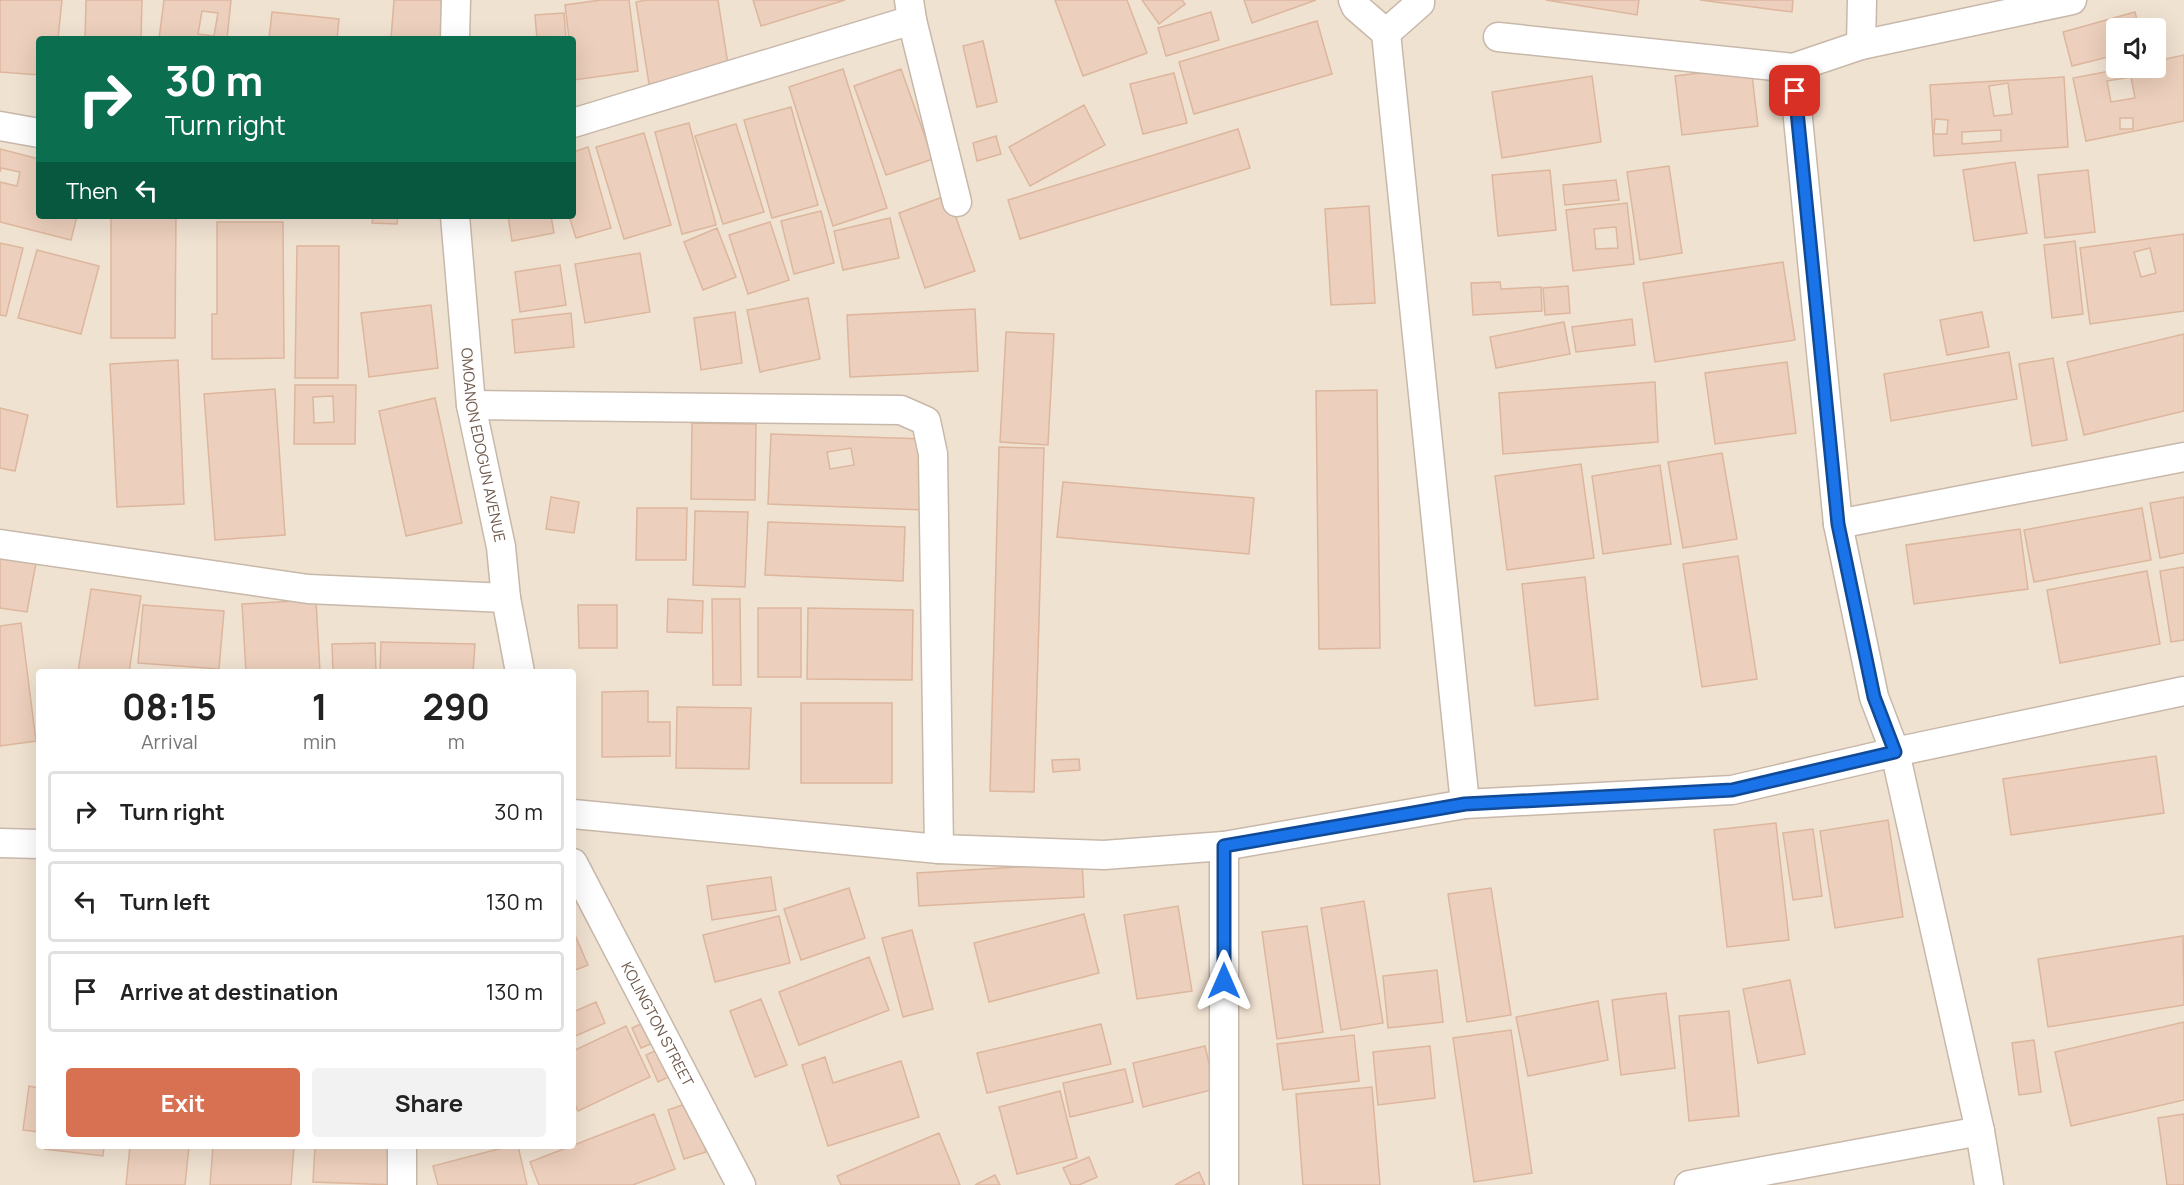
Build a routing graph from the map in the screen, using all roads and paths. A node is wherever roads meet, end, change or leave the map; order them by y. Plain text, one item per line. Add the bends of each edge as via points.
1 (456, 0) edge
2 (1353, 0) edge
3 (1420, 0) edge
4 (1862, 0) edge
5 (2072, 0) edge
6 (911, 10) edge
7 (1386, 33) junction
8 (455, 36) edge
9 (1498, 38) dead end
10 (1861, 45) junction
11 (1792, 68) junction
12 (576, 122) edge
13 (0, 126) edge
14 (36, 132) edge
15 (957, 202) dead end
16 (455, 219) edge
17 (471, 405) junction
18 (2184, 457) edge
19 (1838, 524) junction
20 (0, 544) edge
21 (506, 598) junction
22 (519, 669) edge
23 (2184, 691) edge
24 (1895, 752) junction
25 (1465, 804) junction
26 (576, 814) edge
27 (0, 843) edge
28 (36, 844) edge
29 (1224, 846) junction
30 (939, 849) junction
31 (576, 869) edge
32 (1980, 1131) junction
33 (402, 1149) edge
34 (402, 1185) edge
35 (741, 1185) edge
36 (1224, 1185) edge
37 (1689, 1185) edge
38 (1989, 1185) edge

1 - 8 street
2 - 7 street
3 - 7 street
4 - 10 street
5 - 10 street
6 - 12 street
6 - 15 street
7 - 25 street
9 - 11 street
10 - 11 street
11 - 19 street
13 - 14 street
16 - 17 street, OMOANON EDOGUN AVENUE
17 - 21 street, OMOANON EDOGUN AVENUE via 501,547
17 - 30 street via 901,410 926,421 933,454
18 - 19 street
19 - 24 street via 1874,697
20 - 21 street via 308,589
21 - 22 street, OMOANON EDOGUN AVENUE
23 - 24 street
24 - 25 street via 1732,790
24 - 32 street
25 - 29 street
26 - 30 street
27 - 28 street
29 - 30 street via 1104,855
29 - 36 street
31 - 35 street, KOLINGTON STREET
32 - 37 street
32 - 38 street
33 - 34 street

